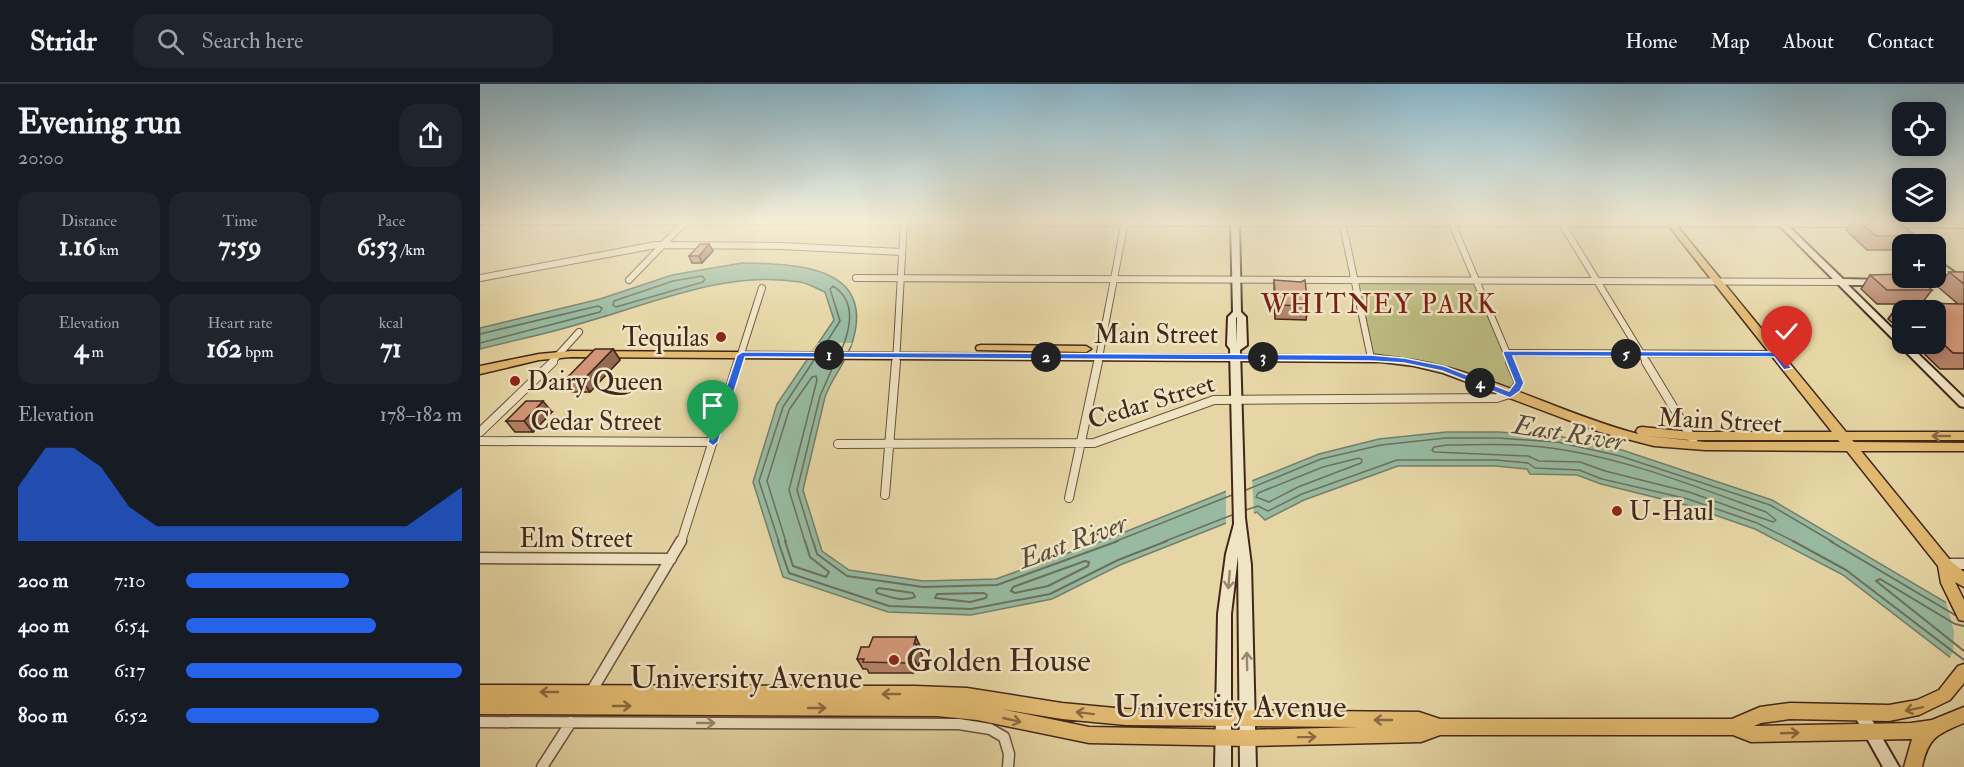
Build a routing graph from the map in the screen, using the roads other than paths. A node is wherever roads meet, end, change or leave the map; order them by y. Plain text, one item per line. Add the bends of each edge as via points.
1 (902, 252) edge
2 (619, 253) edge
3 (655, 253) edge
4 (1119, 253) edge
5 (1236, 253) edge
6 (1348, 253) edge
7 (1464, 253) edge
8 (1579, 253) edge
9 (1695, 253) edge
10 (1812, 253) edge
11 (1946, 270) edge
12 (480, 278) edge
13 (856, 279) dead end
14 (900, 279) junction
15 (629, 280) dead end
16 (1114, 280) junction
17 (1236, 280) junction
18 (1354, 280) junction
19 (1475, 281) junction
20 (1596, 281) junction
21 (1717, 281) junction
22 (1841, 282) junction
23 (1891, 282) edge
24 (1946, 282) edge
25 (1962, 282) edge
26 (762, 288) dead end
27 (579, 332) dead end
28 (1892, 333) edge
29 (563, 351) junction
30 (743, 351) junction
31 (897, 351) junction
32 (1099, 353) junction
33 (1235, 353) junction
34 (1507, 353) junction
35 (1370, 354) junction
36 (1640, 354) junction
37 (1776, 354) junction
38 (1913, 354) edge
39 (480, 363) edge
40 (480, 370) edge
41 (1512, 393) junction
42 (1236, 399) junction
43 (1964, 404) edge
44 (480, 432) edge
45 (1964, 436) edge
46 (480, 441) edge
47 (1694, 441) junction
48 (713, 442) junction
49 (1846, 442) junction
50 (890, 443) junction
51 (838, 444) dead end
52 (1082, 444) junction
53 (1898, 447) junction
54 (1964, 447) edge
55 (1876, 479) junction
56 (885, 495) dead end
57 (1069, 498) dead end
58 (1240, 523) junction
59 (480, 558) edge
60 (671, 559) junction
61 (1945, 564) junction
62 (1964, 564) edge
63 (1964, 581) edge
64 (1963, 612) edge
65 (1962, 674) edge
66 (591, 692) junction
67 (480, 693) edge
68 (480, 706) edge
69 (1860, 713) junction
70 (1964, 715) edge
71 (1225, 718) junction
72 (1248, 719) junction
73 (480, 722) edge
74 (571, 722) junction
75 (1440, 727) junction
76 (1733, 727) junction
77 (1932, 728) junction
78 (1870, 732) junction
79 (1224, 738) junction
80 (1248, 738) junction
81 (543, 767) edge
82 (1008, 767) edge
83 (1223, 767) edge
84 (1248, 767) edge
85 (1891, 767) edge
86 (1913, 767) edge

1 - 14 street
2 - 12 street
3 - 15 street
4 - 16 street
5 - 17 main road
6 - 18 street
7 - 19 street
8 - 20 street
9 - 21 main road
10 - 22 main road
11 - 25 main road
13 - 14 street
14 - 16 street
14 - 31 street
16 - 17 street
16 - 32 street
17 - 18 street
17 - 33 main road via 1242,345
18 - 19 street
18 - 35 street
19 - 20 street
19 - 34 street
20 - 21 street
20 - 36 street
21 - 22 street
21 - 37 main road
22 - 23 main road
22 - 28 main road
24 - 25 main road
26 - 30 street
27 - 29 street
29 - 30 main road, Main Street
29 - 39 main road, Main Street via 539,350
29 - 40 main road, Main Street
29 - 44 street
30 - 31 main road, Main Street
30 - 48 street
31 - 32 main road, Main Street
31 - 50 street
32 - 33 main road, Main Street
32 - 52 street
33 - 35 main road, Main Street
33 - 42 main road
34 - 36 street
34 - 41 street via 1519,383
35 - 41 main road, Main Street via 1444,369
36 - 37 street
36 - 47 street
37 - 49 main road
38 - 43 main road
41 - 42 street, Cedar Street via 1493,399
41 - 47 main road, Main Street via 1614,432 1663,443
42 - 52 street, Cedar Street via 1214,400
42 - 58 main road
45 -> 49 main road, Main Street
46 - 48 street, Cedar Street
47 - 49 main road, Main Street
48 - 60 street via 679,547
49 - 53 main road, Main Street
49 - 55 main road
50 - 51 street, Cedar Street
50 - 52 street, Cedar Street
50 - 56 street
52 - 57 street
53 - 54 main road, Main Street
53 - 55 main road via 1874,453
55 - 61 main road
58 -> 71 main road via 1230,565 1225,620
72 -> 58 main road via 1245,565
59 - 60 street, Elm Street
60 - 66 street
61 - 62 street
61 - 63 main road
61 - 64 main road via 1948,583
65 -> 69 main road, University Avenue via 1948,694 1920,708
66 -> 67 main road, University Avenue
71 -> 66 main road, University Avenue via 1096,715 968,696
68 -> 79 main road, University Avenue via 937,708 977,712 1089,735
69 - 76 main road, University Avenue via 1786,713 1747,718
69 - 78 main road
70 - 77 main road, University Avenue
71 - 72 main road, University Avenue
71 - 79 main road
75 -> 72 main road, University Avenue via 1419,720
72 - 80 main road
73 - 74 street
74 - 81 street
74 -> 82 street via 959,724 997,730 1007,738 1011,750
75 - 76 main road, University Avenue
80 -> 75 main road, University Avenue via 1421,735
76 -> 78 main road, University Avenue via 1751,734
77 - 78 main road, University Avenue
77 - 86 main road via 1918,745
78 - 85 main road
79 - 80 main road, University Avenue
79 - 83 main road
80 - 84 main road

